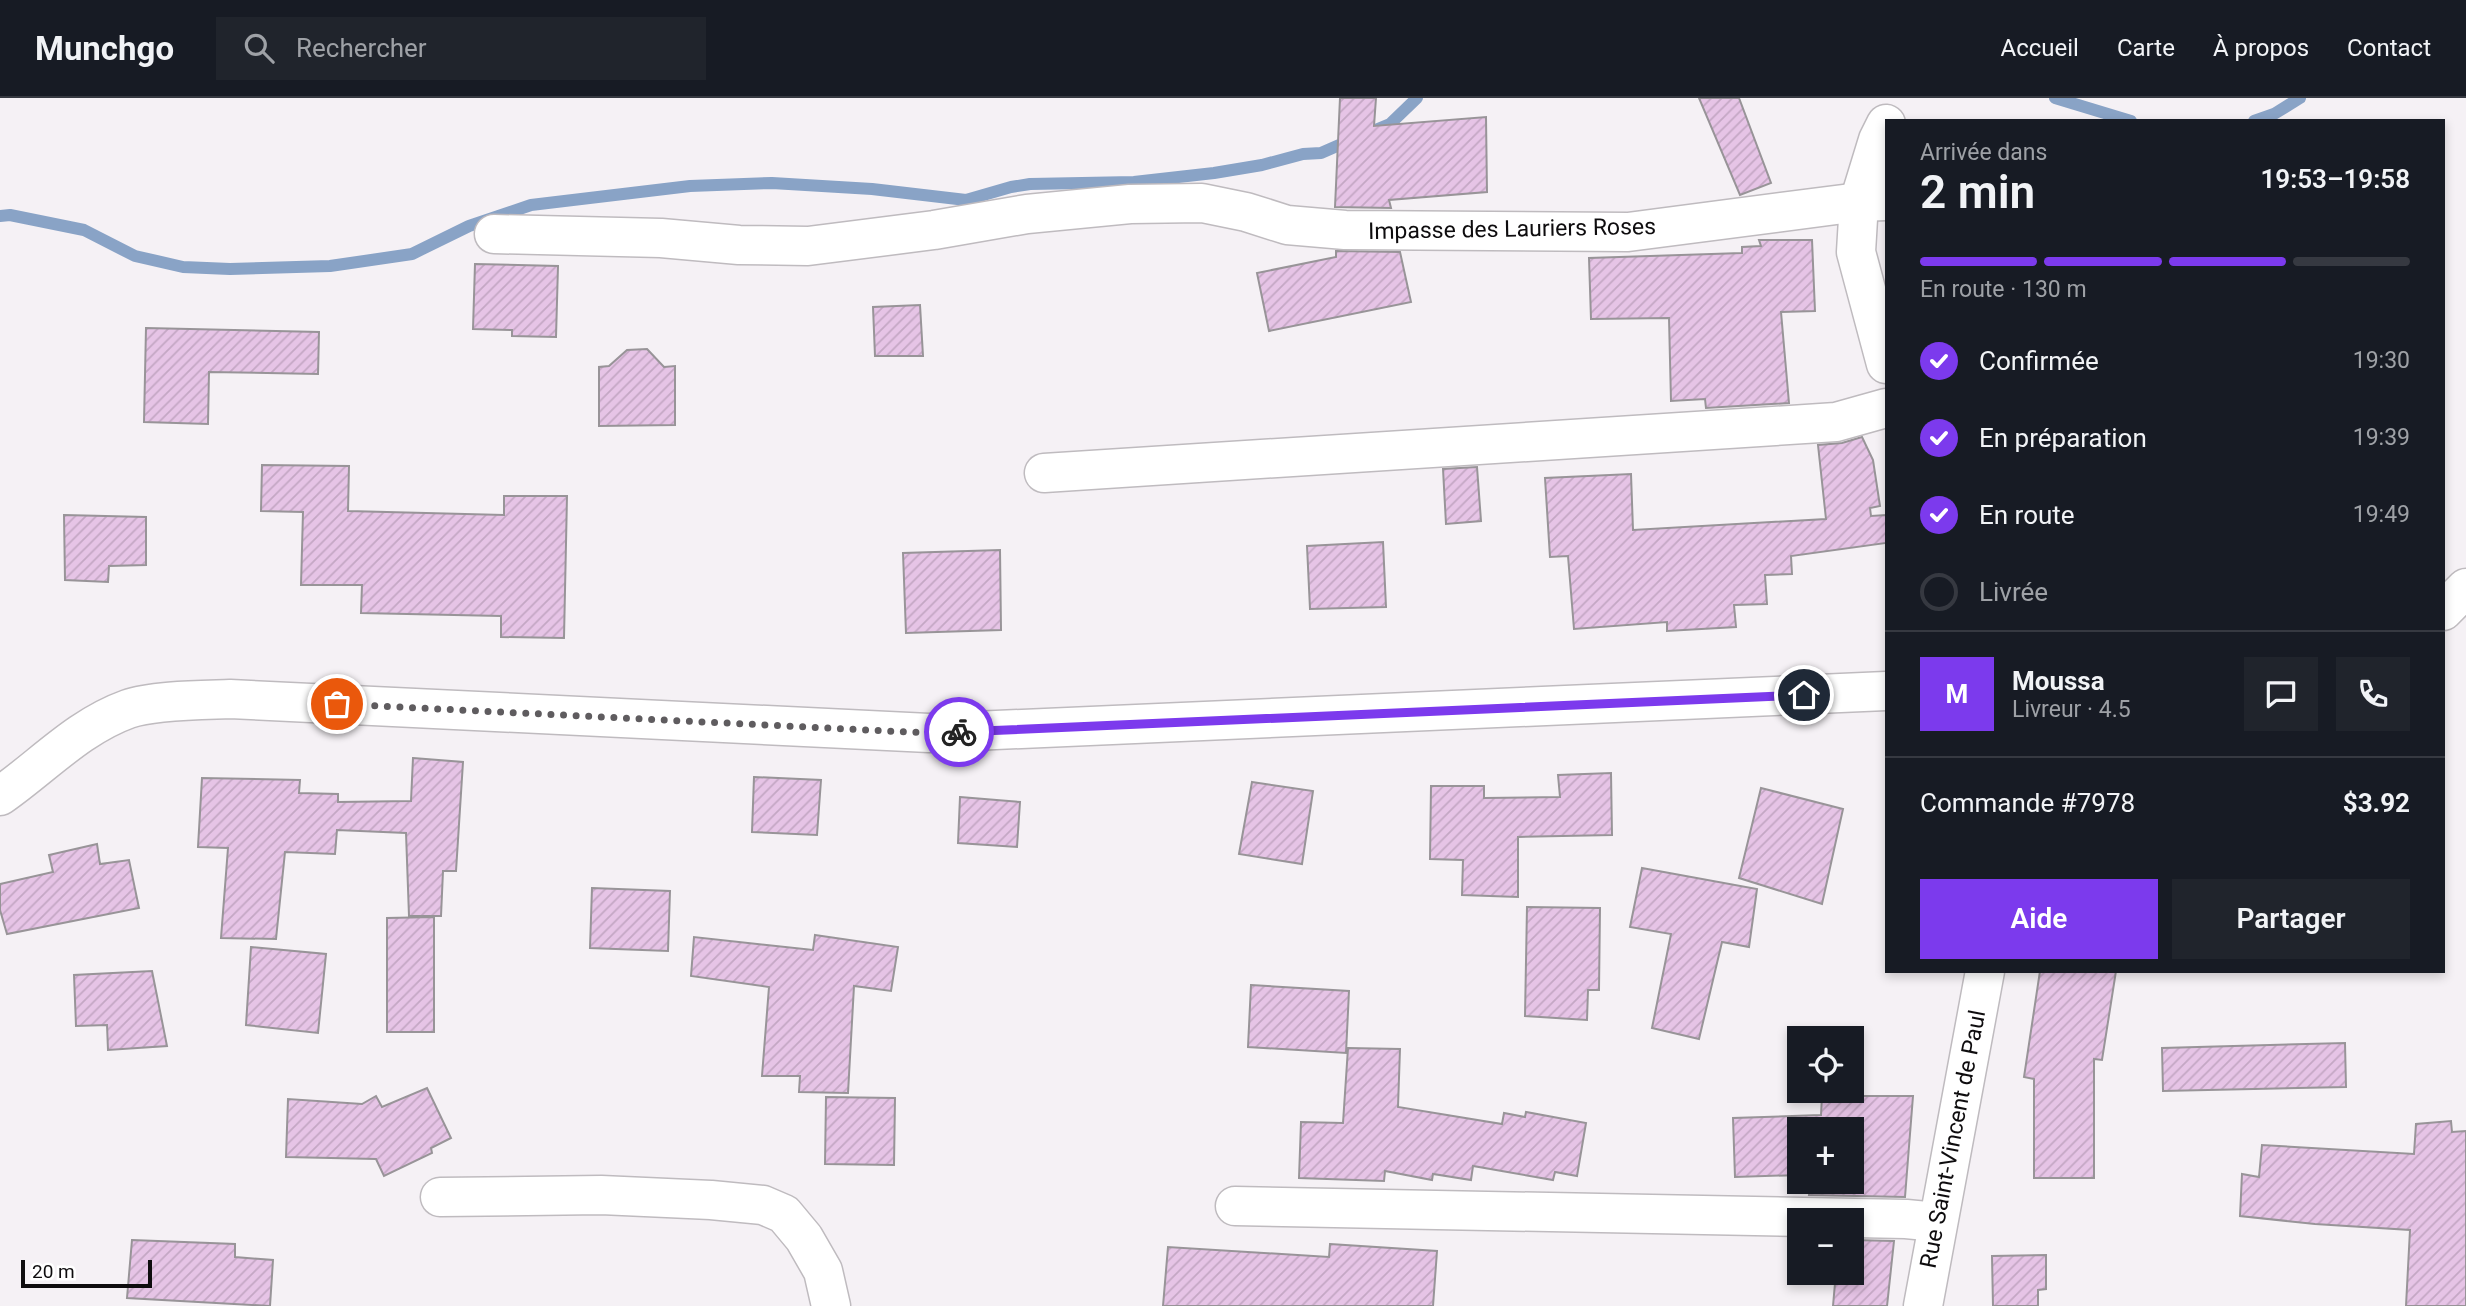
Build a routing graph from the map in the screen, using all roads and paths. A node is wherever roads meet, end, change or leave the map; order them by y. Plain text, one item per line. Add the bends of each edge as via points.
1 (1900, 98) edge
2 (1889, 119) edge
3 (1885, 127) edge
4 (1873, 202) edge
5 (494, 234) dead end
6 (1885, 361) edge
7 (1885, 408) edge
8 (1044, 473) dead end
9 (2466, 588) edge
10 (2445, 609) edge
11 (1885, 691) edge
12 (0, 796) edge
13 (1985, 973) edge
14 (440, 1196) dead end
15 (1236, 1206) dead end
16 (1937, 1222) junction
17 (831, 1306) edge
18 (1923, 1306) edge

1 - 2 street
3 - 4 street via 1878,141
4 - 5 street, Impasse des Lauriers Roses via 1628,232 1345,230 1287,225 1202,203 1130,204 1027,214 808,246
4 - 6 street via 1856,252
7 - 8 street via 1836,422
9 - 10 street
11 - 12 street via 929,733 230,699 131,708 92,725
13 - 16 street, Rue Saint-Vincent de Paul
14 - 17 street via 601,1195 763,1205 784,1214 804,1238 823,1271
15 - 16 street
16 - 18 street, Rue Saint-Vincent de Paul

